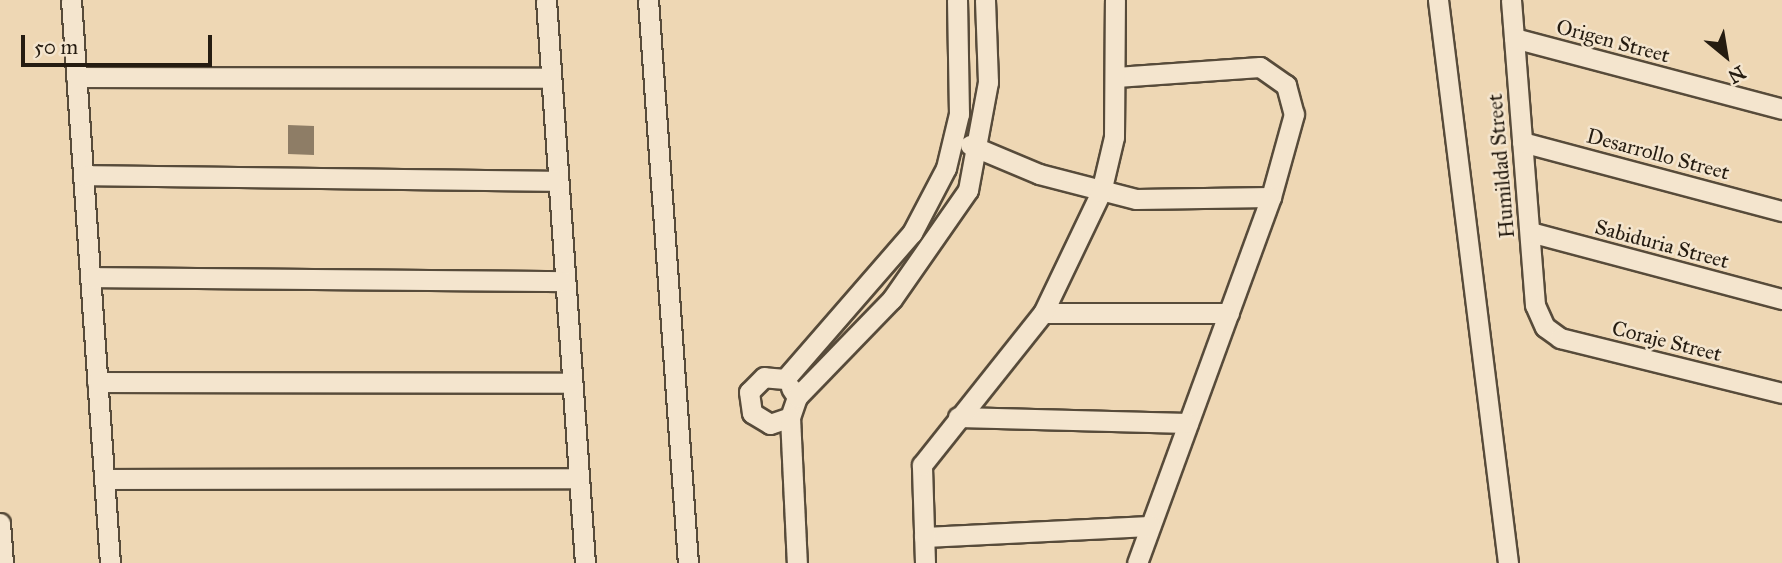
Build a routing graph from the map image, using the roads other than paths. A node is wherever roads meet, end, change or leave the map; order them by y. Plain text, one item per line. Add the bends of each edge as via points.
1 (71, 0) edge
2 (546, 0) edge
3 (648, 0) edge
4 (957, 0) edge
5 (985, 0) edge
6 (1115, 0) edge
7 (1438, 0) edge
8 (1511, 0) edge
9 (1514, 38) junction
10 (1116, 76) junction
11 (76, 77) junction
12 (551, 78) junction
13 (1782, 109) edge
14 (956, 140) junction
15 (1522, 142) junction
16 (979, 149) junction
17 (83, 175) junction
18 (558, 181) junction
19 (1101, 192) junction
20 (1271, 197) junction
21 (1782, 211) edge
22 (1530, 232) junction
23 (90, 277) junction
24 (565, 281) junction
25 (1782, 299) edge
26 (1043, 313) junction
27 (1229, 313) junction
28 (1545, 327) joint
29 (785, 379) junction
30 (97, 383) junction
31 (572, 383) junction
32 (1782, 393) edge
33 (797, 397) junction
34 (790, 417) junction
35 (958, 418) junction
36 (1188, 423) junction
37 (579, 478) junction
38 (104, 479) junction
39 (0, 523) edge
40 (1150, 526) junction
41 (923, 537) junction
42 (3, 563) edge
43 (110, 563) edge
44 (585, 563) edge
45 (688, 563) edge
46 (797, 563) edge
47 (925, 563) edge
48 (1137, 563) edge
49 (1508, 563) edge

1 - 11 street
2 - 12 street
3 - 45 street
4 - 14 street
5 - 16 street via 988,82
6 - 10 street
7 - 49 street
8 - 9 street, Humildad Street
9 - 13 street, Origen Street
9 - 15 street, Humildad Street
10 - 19 street via 1114,137
10 - 20 street via 1243,65 1277,73 1294,114
11 - 12 street
11 - 17 street
12 - 18 street
14 - 16 street
14 - 29 street via 912,233
15 - 21 street, Desarrollo Street
15 - 22 street, Humildad Street
16 - 19 street
16 - 33 street via 968,190 892,299
17 - 18 street
17 - 23 street
18 - 24 street
19 - 20 street via 1177,203
19 - 26 street
20 - 27 street
22 - 25 street, Sabiduria Street
22 - 28 street, Humildad Street via 1535,305
23 - 24 street
23 - 30 street
24 - 31 street
26 - 27 street
26 - 35 street
27 - 36 street
28 - 32 street, Coraje Street via 1560,338
29 - 33 street
29 - 34 street via 764,377 749,392 752,413 770,424
30 - 31 street
30 - 38 street
31 - 37 street
33 - 34 street
34 - 46 street
35 - 36 street
35 - 41 street via 922,465
36 - 40 street
37 - 38 street
37 - 44 street
38 - 43 street
39 - 42 street
40 - 41 street
40 - 48 street
41 - 47 street

